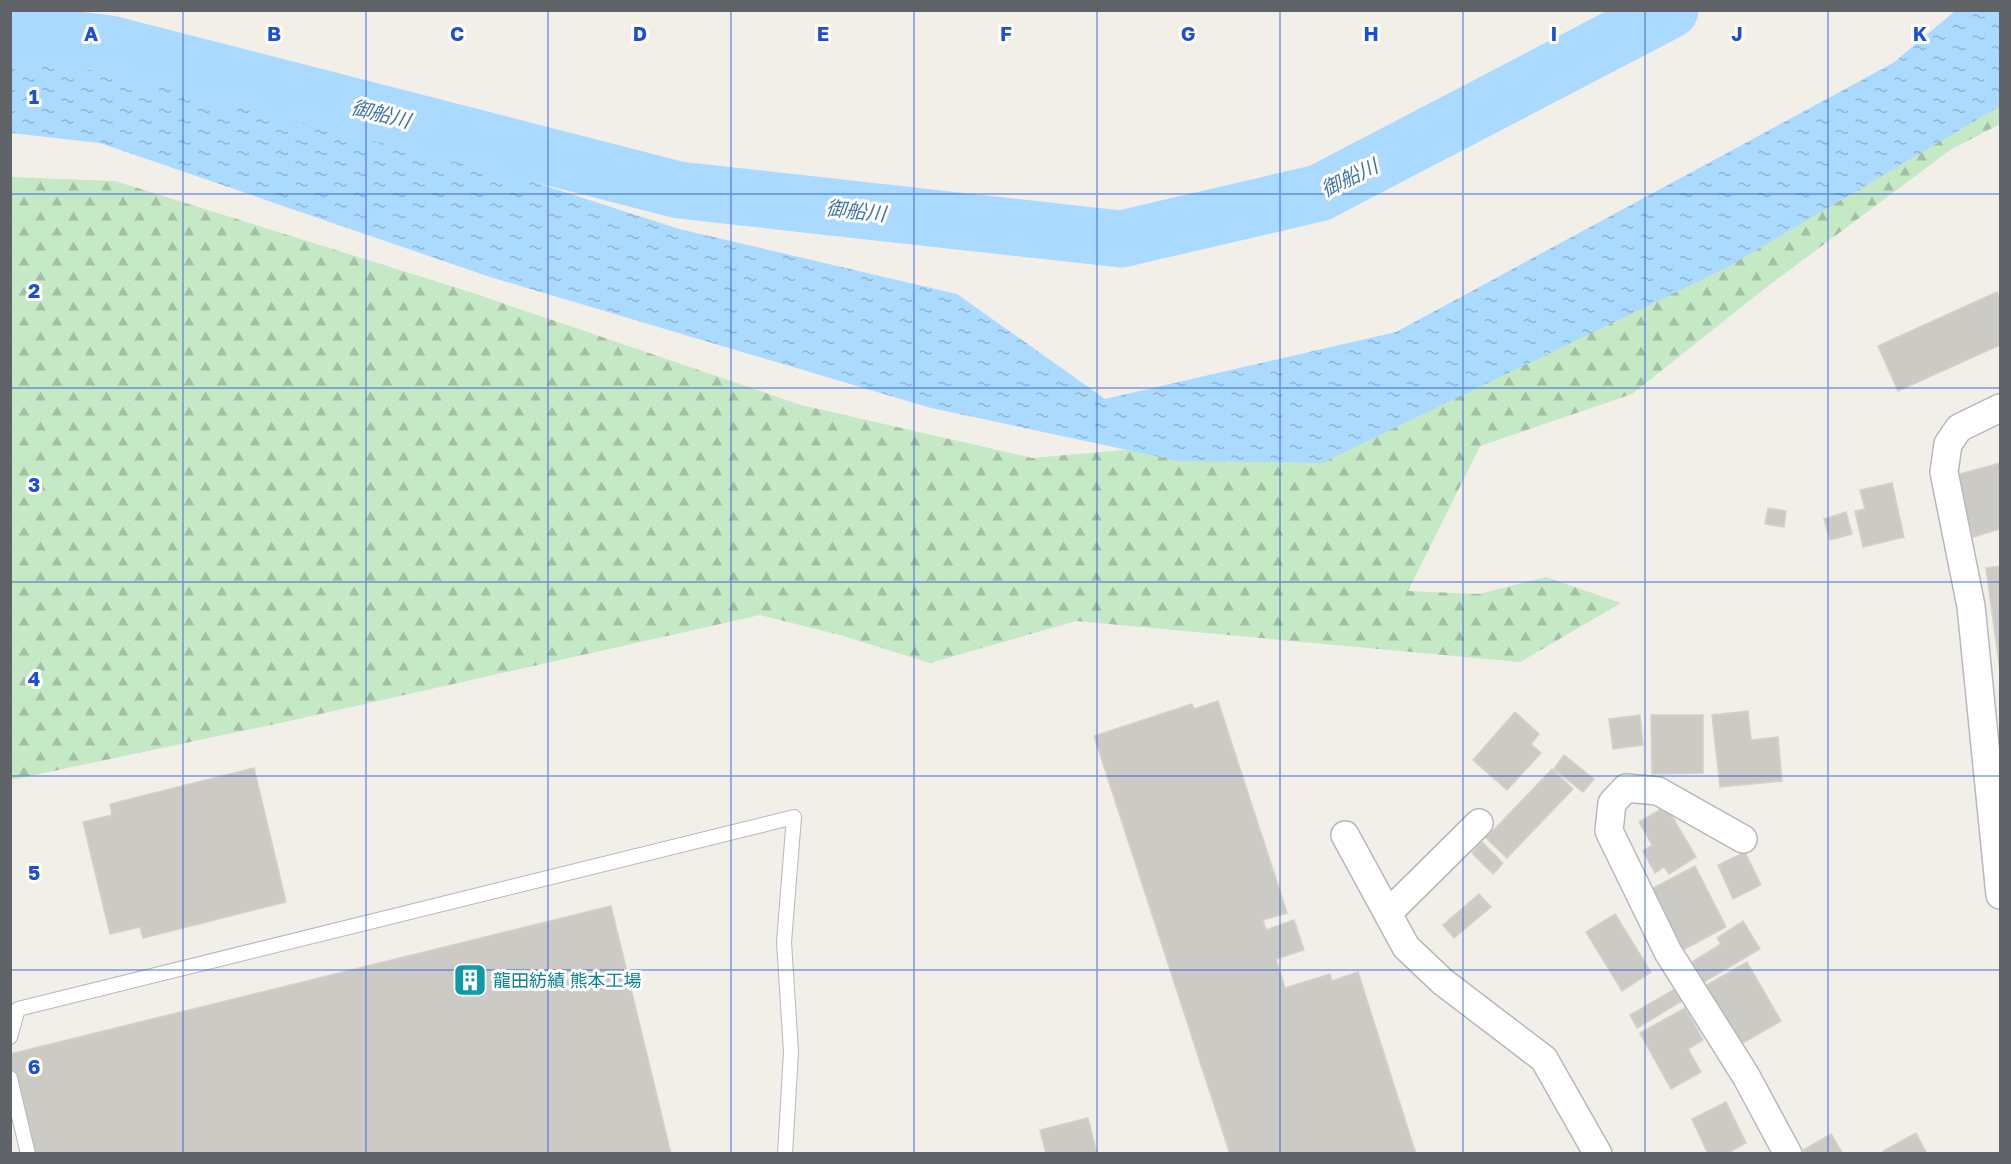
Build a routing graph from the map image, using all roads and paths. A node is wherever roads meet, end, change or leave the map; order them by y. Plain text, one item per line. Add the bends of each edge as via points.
1 (2001, 408) edge
2 (1479, 824) dead end
3 (1345, 835) dead end
4 (1743, 839) dead end
5 (2001, 895) edge
6 (1388, 913) junction
7 (10, 1037) edge
8 (10, 1078) edge
9 (28, 1154) edge
10 (785, 1154) edge
11 (1598, 1154) edge
12 (1788, 1154) edge

1 - 5 street via 1959,428 1948,444 1944,472 1971,606
2 - 6 street
3 - 6 street
4 - 12 street via 1658,790 1626,788 1612,803 1609,831 1668,952 1746,1076
6 - 11 street via 1406,947 1443,982 1544,1059
7 - 10 lane via 18,1009 794,817 784,942 791,1052
8 - 9 lane

